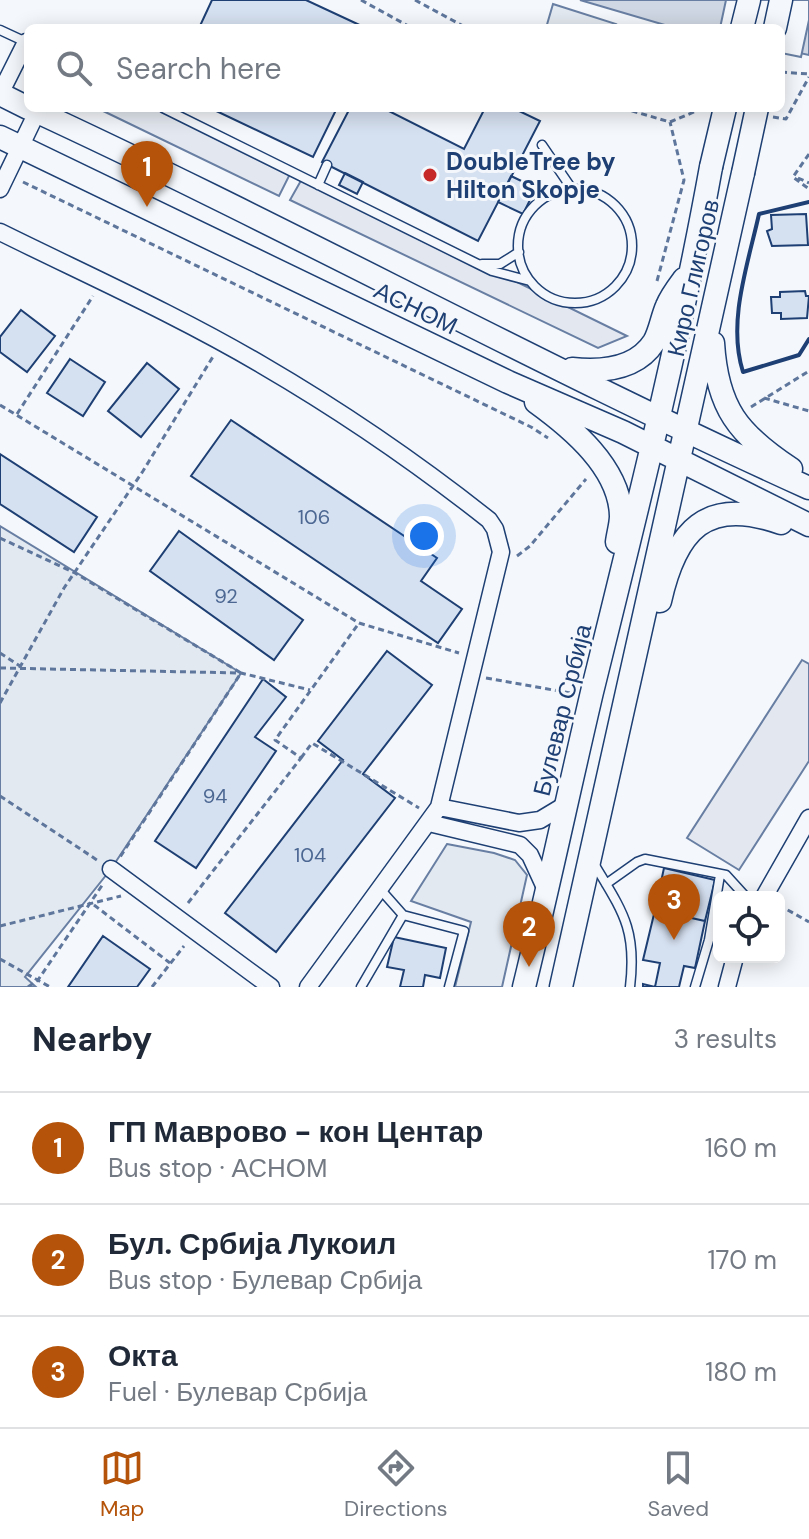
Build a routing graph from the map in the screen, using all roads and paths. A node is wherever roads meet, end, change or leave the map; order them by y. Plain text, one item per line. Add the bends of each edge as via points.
1 (361, 0) edge
2 (415, 0) edge
3 (749, 0) edge
4 (781, 0) edge
5 (405, 24) edge
6 (460, 24) edge
7 (743, 24) edge
8 (776, 24) edge
9 (0, 30) edge
10 (24, 42) edge
11 (24, 49) edge
12 (785, 72) edge
13 (809, 74) edge
14 (0, 94) edge
15 (24, 105) edge
16 (32, 112) edge
17 (39, 112) edge
18 (171, 112) edge
19 (636, 112) edge
20 (694, 112) edge
21 (724, 112) edge
22 (756, 112) edge
23 (670, 122) junction
24 (0, 137) edge
25 (542, 145) dead end
26 (21, 147) junction
27 (809, 154) edge
28 (327, 165) dead end
29 (23, 182) dead end
30 (318, 185) junction
31 (809, 186) edge
32 (0, 189) edge
33 (572, 189) junction
34 (0, 232) edge
35 (519, 252) junction
36 (481, 264) junction
37 (693, 264) junction
38 (530, 281) junction
39 (102, 282) junction
40 (656, 285) dead end
41 (712, 318) junction
42 (221, 342) junction
43 (556, 367) junction
44 (809, 371) edge
45 (508, 382) junction
46 (764, 398) junction
47 (0, 405) edge
48 (745, 411) dead end
49 (809, 411) edge
50 (17, 414) junction
51 (659, 416) junction
52 (685, 430) junction
53 (550, 439) dead end
54 (652, 446) junction
55 (678, 459) junction
56 (588, 476) dead end
57 (809, 481) edge
58 (134, 484) junction
59 (809, 488) edge
60 (809, 525) edge
61 (809, 536) edge
62 (0, 538) edge
63 (498, 561) junction
64 (75, 573) junction
65 (359, 623) junction
66 (0, 653) edge
67 (475, 658) junction
68 (20, 667) junction
69 (0, 668) edge
70 (598, 669) junction
71 (241, 673) junction
72 (629, 675) junction
73 (471, 676) junction
74 (310, 690) junction
75 (570, 693) dead end
76 (0, 703) edge
77 (301, 758) junction
78 (0, 796) edge
79 (565, 805) junction
80 (434, 816) junction
81 (809, 818) edge
82 (591, 858) junction
83 (726, 862) dead end
84 (111, 869) junction
85 (723, 875) junction
86 (606, 884) junction
87 (380, 888) junction
88 (143, 891) junction
89 (740, 891) edge
90 (767, 891) edge
91 (547, 892) junction
92 (92, 904) junction
93 (785, 908) edge
94 (403, 915) junction
95 (178, 917) junction
96 (809, 922) edge
97 (0, 926) edge
98 (196, 930) junction
99 (0, 959) edge
100 (170, 963) junction
101 (733, 963) edge
102 (38, 980) junction
103 (28, 987) edge
104 (50, 987) edge
105 (152, 987) edge
106 (271, 987) edge
107 (308, 987) edge
108 (361, 987) edge
109 (449, 987) edge
110 (524, 987) edge
111 (561, 987) edge
112 (630, 987) edge
113 (695, 987) edge
114 (727, 987) edge

1 - 5 path
2 - 6 path
3 - 7 street
4 - 8 street
9 - 10 lane
11 - 14 street
12 - 13 path
14 - 15 street, АСНОМ
16 - 26 street
17 - 43 street, АСНОМ
18 - 30 lane
19 - 23 path
20 - 23 path
21 - 37 street, Киро Глигоров, bridge
22 - 41 street, Киро Глигоров, bridge
23 - 40 path via 684,180
24 - 26 street, АСНОМ
25 - 33 lane
26 - 32 street
26 - 45 street, АСНОМ
27 - 31 path via 793,177
28 - 30 lane
29 - 53 path
30 - 36 lane
33 - 35 lane via 538,204 523,227
33 - 38 lane via 604,197 627,221 632,254 627,270 605,295 573,303 557,300
34 - 39 street
35 - 36 lane via 500,264
35 - 38 lane
36 - 38 lane
37 - 43 street via 668,303 654,342 639,357 597,372
37 - 51 street, Киро Глигоров
39 - 42 street
39 - 50 path
41 - 52 street, Киро Глигоров
41 - 57 street via 715,374 734,418 775,458
42 - 58 path
42 - 63 street via 328,406 489,520 500,541
43 - 51 street, АСНОМ
44 - 46 path
45 - 54 street, АСНОМ
45 - 70 street via 584,444 616,488 621,517 598,631
46 - 48 path
46 - 49 path
47 - 50 path
50 - 58 path
51 - 52 street, АСНОМ
51 - 54 street, Киро Глигоров
52 - 55 street, Киро Глигоров
52 - 59 street, АСНОМ
54 - 55 street, АСНОМ
54 - 70 street, Булевар Србија
55 - 60 street, АСНОМ
55 - 72 street
56 - 63 path via 530,546
58 - 64 path
58 - 65 path
61 - 72 street via 758,515 734,513 711,517 690,532 675,551 651,637
62 - 64 path
63 - 67 street
64 - 68 path
64 - 71 path
65 - 67 path
65 - 74 path
66 - 68 path
67 - 73 street
68 - 69 path
68 - 71 path
68 - 76 path
70 - 79 street, Булевар Србија
71 - 74 path
71 - 84 path
72 - 82 street
73 - 75 path
73 - 80 street
74 - 77 path via 275,740
77 - 80 path via 312,743
77 - 95 path
78 - 84 path
79 - 80 street via 540,820 519,823
79 - 91 street, Булевар Србија
80 - 87 street
80 - 91 street via 520,845
81 - 90 street
82 - 86 lane
82 - 111 street
83 - 85 lane
84 - 88 street
84 - 92 path
85 - 86 lane via 645,859
85 - 89 lane
85 - 113 lane
86 - 112 lane via 630,933
87 - 94 lane
87 - 107 street
88 - 92 path
88 - 95 street
91 - 110 street, Булевар Србија
92 - 97 path
92 - 100 path
92 - 102 path
93 - 96 path
94 - 108 lane
94 - 109 lane via 464,931
95 - 98 street
98 - 100 path
98 - 106 street
99 - 102 path
100 - 105 path
101 - 114 street
102 - 103 path
102 - 104 path

